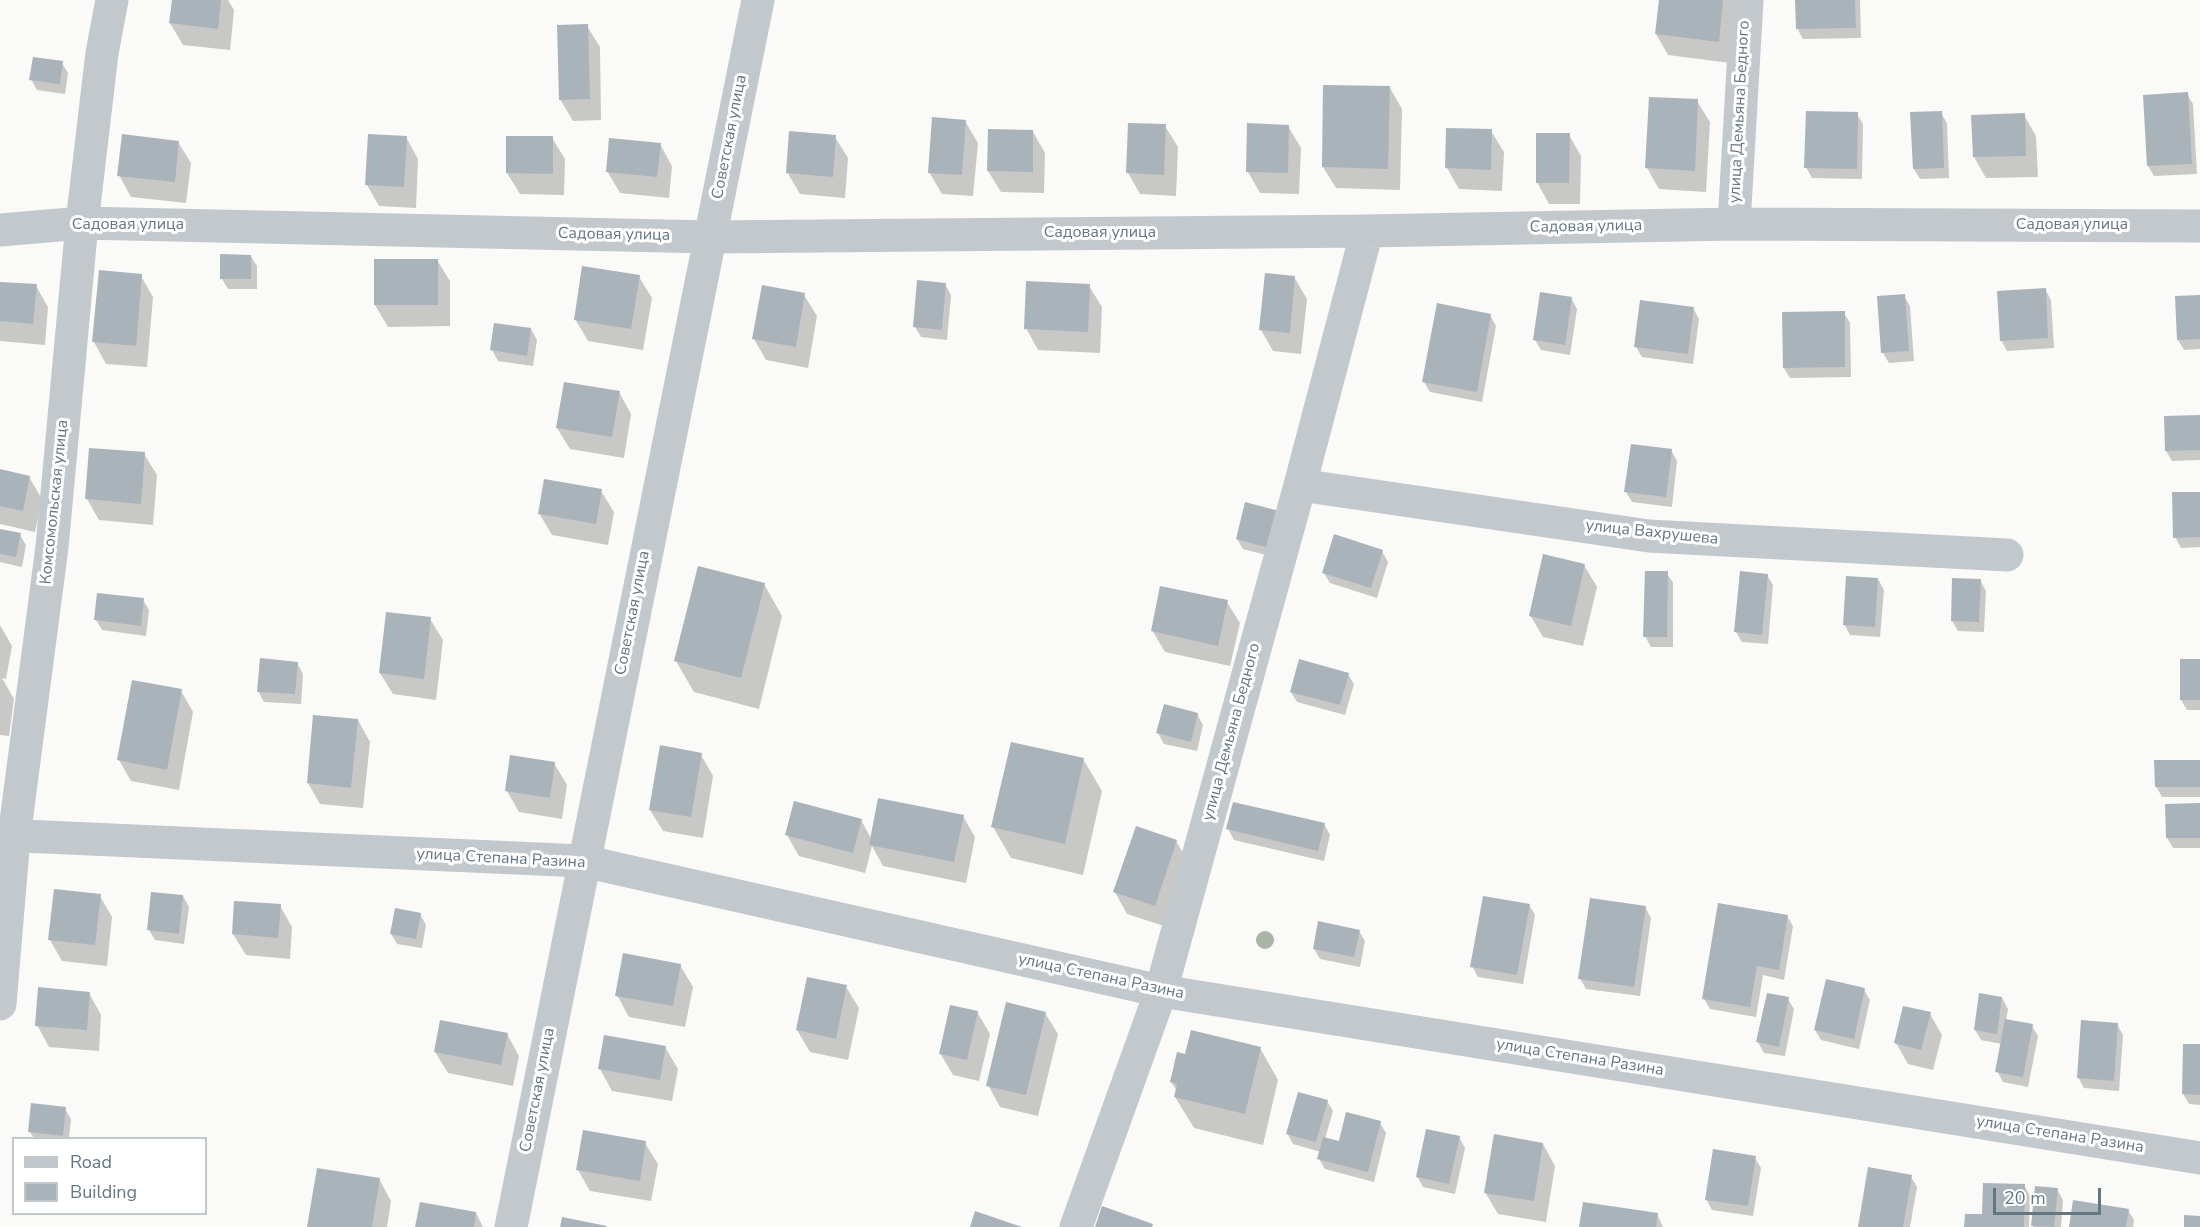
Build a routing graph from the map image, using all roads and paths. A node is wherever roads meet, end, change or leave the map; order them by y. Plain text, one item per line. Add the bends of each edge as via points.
1 (112, 0) edge
2 (758, 0) edge
3 (1747, 0) edge
4 (82, 223) junction
5 (1734, 224) junction
6 (2200, 226) edge
7 (0, 230) edge
8 (1367, 231) junction
9 (710, 237) junction
10 (1300, 485) junction
11 (2007, 555) dead end
12 (7, 836) edge
13 (583, 861) junction
14 (1161, 991) junction
15 (0, 1004) edge
16 (2200, 1158) edge
17 (511, 1227) edge
18 (1076, 1227) edge

1 - 4 street, Комсомольская улица
2 - 9 street, Советская улица
3 - 5 street, улица Демьяна Бедного
4 - 7 street, Садовая улица
4 - 9 street, Садовая улица
4 - 12 street, Комсомольская улица via 52,547
5 - 6 street, Садовая улица
5 - 8 street, Садовая улица
8 - 9 street, Садовая улица
8 - 10 street, улица Демьяна Бедного
9 - 13 street, Советская улица
10 - 11 street, улица Вахрушева via 1649,536
10 - 14 street, улица Демьяна Бедного
12 - 13 street, улица Степана Разина
12 - 15 street, Комсомольская улица
13 - 14 street, улица Степана Разина
13 - 17 street, Советская улица
14 - 16 street, улица Степана Разина
14 - 18 street, улица Демьяна Бедного

